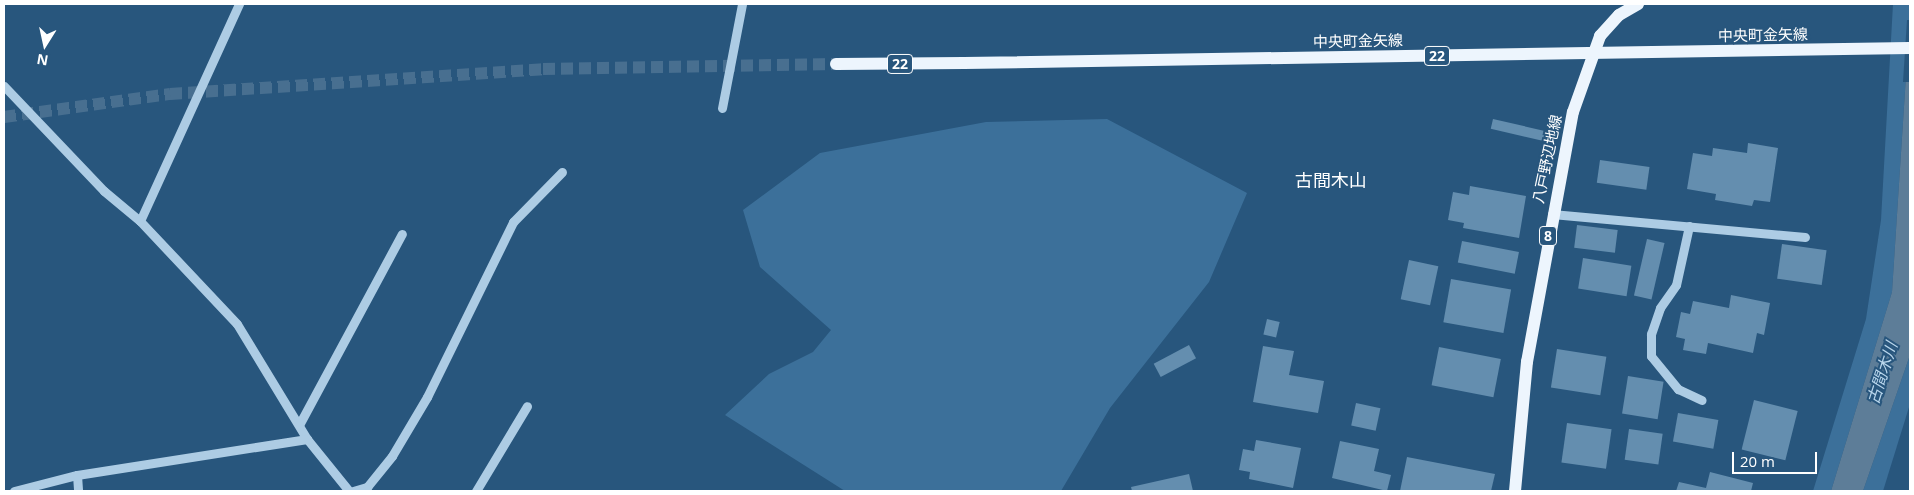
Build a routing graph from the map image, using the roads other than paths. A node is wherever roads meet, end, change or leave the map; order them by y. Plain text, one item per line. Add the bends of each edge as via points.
1 (238, 4) edge
2 (742, 4) edge
3 (1638, 4) edge
4 (1910, 48) edge
5 (836, 64) tunnel mouth
6 (4, 86) edge
7 (722, 108) dead end
8 (562, 172) dead end
9 (1552, 214) junction
10 (140, 221) junction
11 (1689, 226) junction
12 (402, 234) dead end
13 (1806, 237) dead end
14 (1702, 400) dead end
15 (527, 406) dead end
16 (299, 425) junction
17 (307, 439) junction
18 (76, 475) junction
19 (14, 491) edge
20 (78, 491) edge
21 (349, 491) edge
22 (353, 491) edge
23 (476, 491) edge
24 (1515, 491) edge

1 - 10 street
2 - 7 street
3 - 9 main road, 八戸野辺地線 / 8 via 1619,15 1600,36 1573,112
4 - 5 main road, 中央町金矢線 / 22, bridge
6 - 10 street via 104,191
8 - 22 street via 513,222 427,397 392,456 367,487
9 - 11 street
9 - 24 main road, 八戸野辺地線 / 8 via 1527,362
10 - 16 street via 237,324
11 - 13 street
11 - 14 street via 1676,285 1660,308 1651,334 1651,356 1678,389
12 - 16 street
15 - 23 street
16 - 17 street
17 - 18 street
17 - 21 street
18 - 19 street
18 - 20 street

